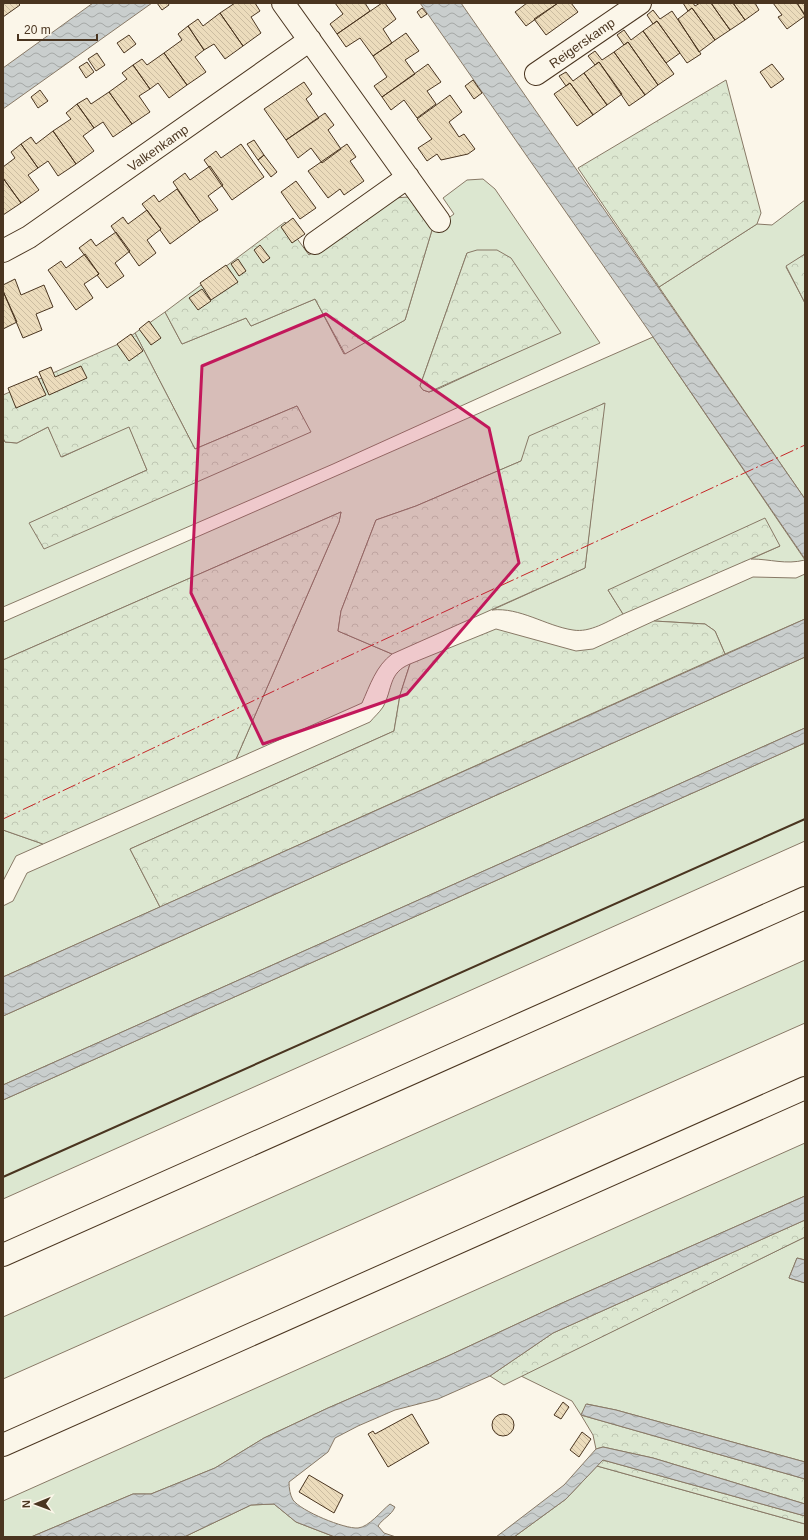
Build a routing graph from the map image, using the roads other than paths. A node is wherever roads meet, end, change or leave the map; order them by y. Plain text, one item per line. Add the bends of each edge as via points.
1 (284, 3) edge
2 (630, 6) edge
3 (310, 40) junction
4 (536, 74) dead end
5 (408, 176) junction
6 (439, 221) dead end
7 (315, 244) dead end
8 (3, 251) edge
9 (805, 898) edge
10 (805, 1088) edge
11 (3, 1255) edge
12 (3, 1445) edge

1 - 3 main road
2 - 4 main road, Reigerskamp
3 - 5 main road
3 - 8 main road, Valkenkamp via 29,237
5 - 6 main road
5 - 7 main road
9 - 11 main road
10 - 12 main road

